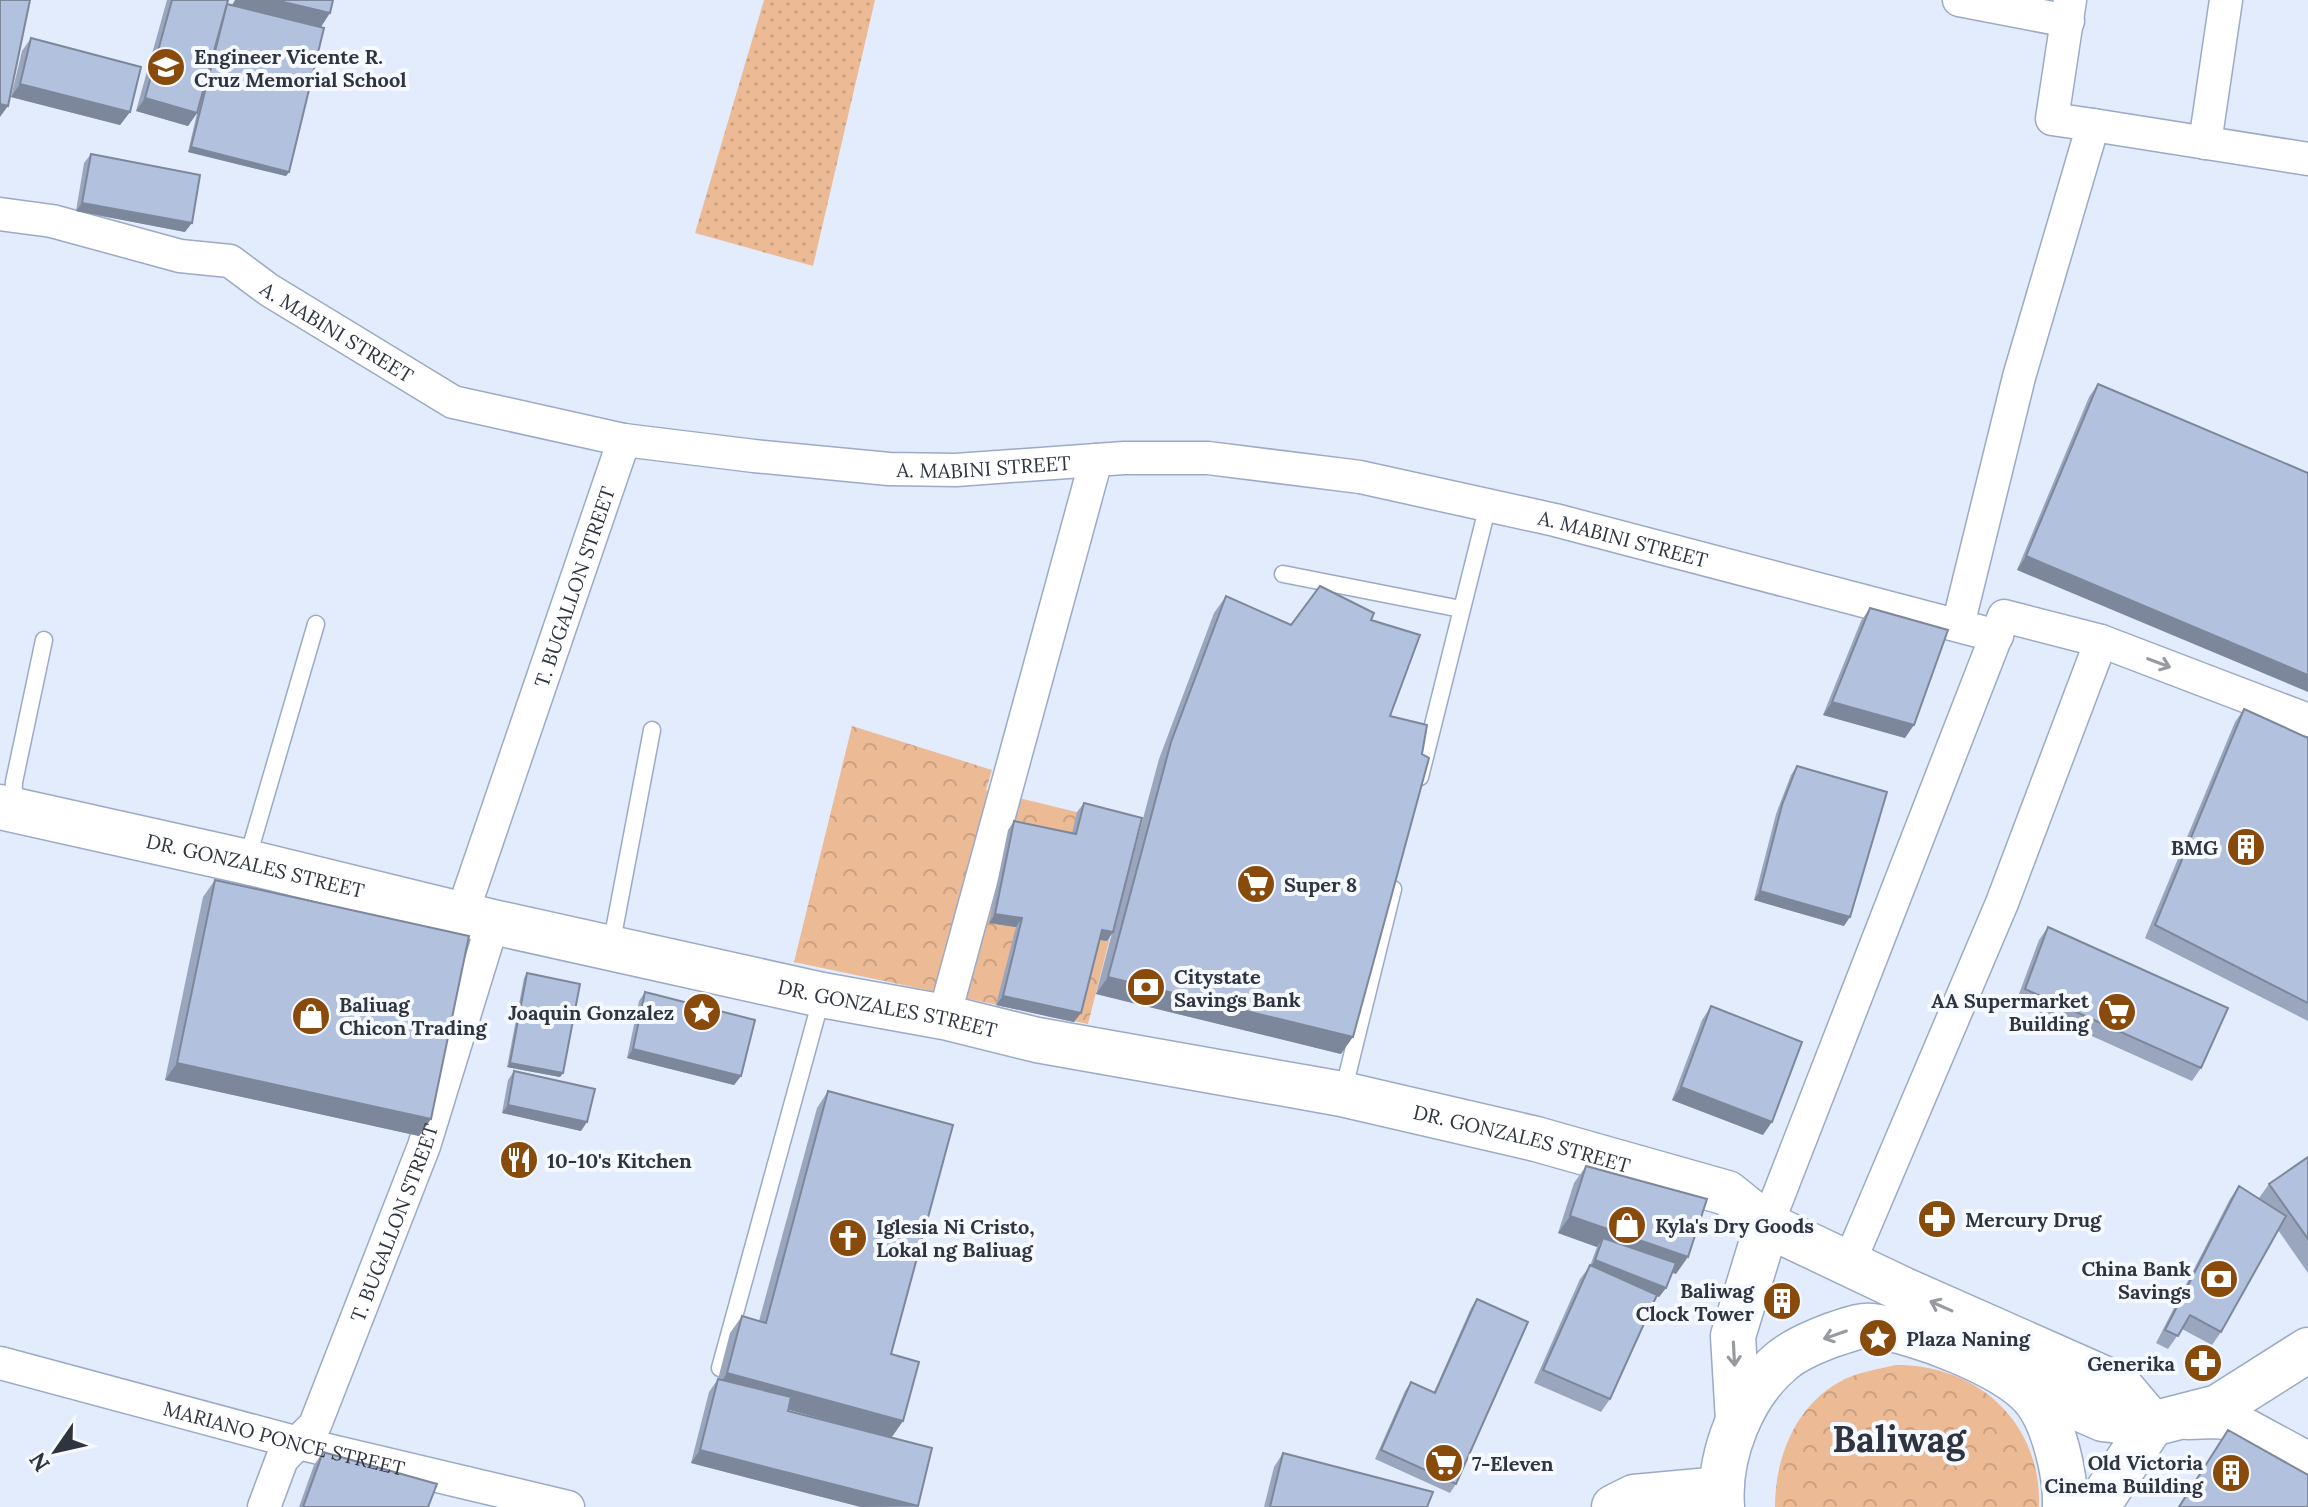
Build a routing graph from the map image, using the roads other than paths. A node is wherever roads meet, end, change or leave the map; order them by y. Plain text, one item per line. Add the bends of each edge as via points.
1 (1959, 0) edge
2 (2226, 0) edge
3 (2069, 11) edge
4 (2093, 125) junction
5 (2205, 143) junction
6 (2308, 159) edge
7 (0, 214) edge
8 (624, 440) junction
9 (1096, 460) junction
10 (1488, 505) junction
11 (1283, 574) dead end
12 (1461, 609) junction
13 (316, 624) dead end
14 (1958, 625) junction
15 (2001, 626) junction
16 (44, 640) dead end
17 (2101, 641) junction
18 (2308, 720) edge
19 (652, 730) dead end
20 (1417, 791) edge
21 (7, 808) edge
22 (247, 862) junction
23 (1398, 867) edge
24 (478, 918) junction
25 (611, 947) junction
26 (822, 995) junction
27 (944, 1017) junction
28 (1342, 1094) junction
29 (1767, 1225) junction
30 (1849, 1263) junction
31 (2308, 1350) edge
32 (0, 1363) edge
33 (720, 1368) dead end
34 (2012, 1379) junction
35 (1738, 1421) junction
36 (2152, 1424) junction
37 (298, 1443) junction
38 (2308, 1458) edge
39 (1721, 1498) edge
40 (549, 1505) edge
41 (264, 1507) edge
42 (1614, 1507) edge
43 (2065, 1507) edge
44 (2097, 1507) edge

1 - 3 street
2 - 5 street
3 - 4 street via 2052,119
4 - 5 street
4 - 14 street via 2019,377
5 - 6 street
7 - 8 street, A. MABINI STREET via 52,221 180,256 230,261 453,402
8 - 9 street, A. MABINI STREET via 889,469
8 - 24 street, T. BUGALLON STREET
9 - 10 street, A. MABINI STREET via 1208,458 1360,477
9 - 27 street
10 - 12 lane
10 - 14 street, A. MABINI STREET
11 - 12 lane
12 - 20 lane
13 - 22 lane
14 - 15 street, A. MABINI STREET
15 - 17 street, A. MABINI STREET
15 - 29 street
16 - 21 lane
17 -> 18 street, A. MABINI STREET
17 - 30 street via 2002,903
19 - 25 lane
21 - 22 main road, DR. GONZALES STREET
22 - 24 main road, DR. GONZALES STREET
23 - 28 lane
24 - 25 main road, DR. GONZALES STREET
24 - 37 street, T. BUGALLON STREET via 424,1146 315,1425
25 - 26 main road, DR. GONZALES STREET
26 - 27 main road, DR. GONZALES STREET
26 - 33 lane
27 - 28 main road, DR. GONZALES STREET via 1037,1040
28 - 29 main road, DR. GONZALES STREET via 1536,1139 1727,1193
29 - 30 main road, DR. GONZALES STREET
29 -> 35 main road via 1733,1336
36 -> 30 main road, DR. GONZALES STREET via 2119,1385
31 - 36 main road via 2218,1407
32 - 37 street, MARIANO PONCE STREET
34 -> 35 main road via 1914,1335 1872,1325 1856,1327 1783,1360
34 - 36 main road via 2103,1419
34 - 43 main road via 2035,1399 2058,1447
35 - 39 main road via 1725,1454
36 - 38 street via 2249,1426
36 - 44 main road
37 - 40 street, MARIANO PONCE STREET
37 - 41 street, T. BUGALLON STREET via 282,1459
39 - 42 main road via 1634,1497

